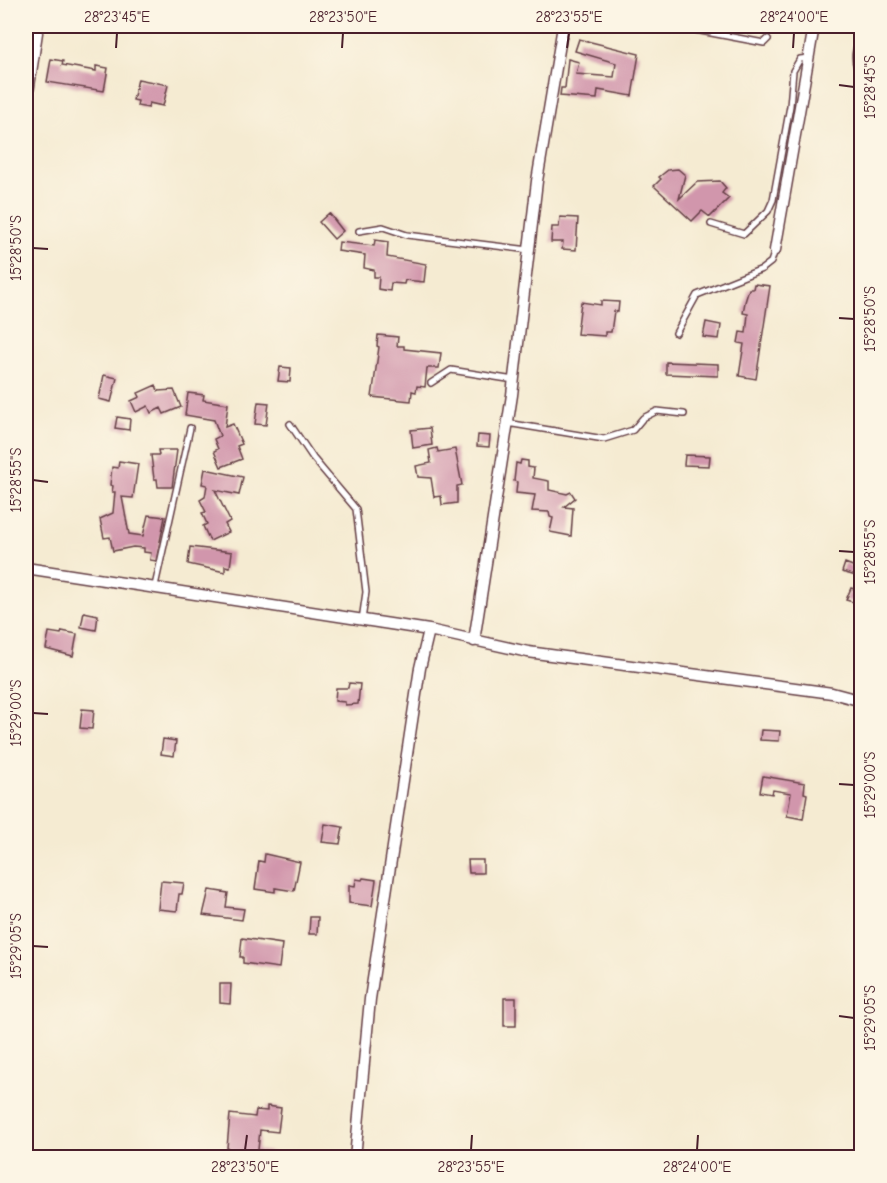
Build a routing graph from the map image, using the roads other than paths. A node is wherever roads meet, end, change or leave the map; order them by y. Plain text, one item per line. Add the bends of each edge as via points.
1 (38, 26) edge
2 (563, 26) edge
3 (674, 26) edge
4 (814, 26) edge
5 (861, 32) edge
6 (768, 39) dead end
7 (808, 58) junction
8 (861, 77) edge
9 (26, 106) edge
10 (711, 224) dead end
11 (359, 231) dead end
12 (530, 250) junction
13 (775, 250) joint
14 (676, 333) dead end
15 (514, 380) junction
16 (431, 383) dead end
17 (684, 414) dead end
18 (507, 423) junction
19 (290, 424) dead end
20 (190, 428) dead end
21 (26, 568) edge
22 (155, 586) junction
23 (362, 620) junction
24 (429, 630) junction
25 (474, 641) junction
26 (861, 701) edge
27 (355, 1158) edge

1 - 9 street
2 - 12 street via 543,138
3 - 6 lane via 764,43
4 - 7 street
5 - 8 lane via 854,52 855,68
7 - 10 lane via 800,59 793,71 784,144 768,211 744,234
7 - 13 street
11 - 12 lane via 383,227 407,235
12 - 15 street
13 - 14 lane via 771,262 762,269 697,296
15 - 16 lane via 451,370
15 - 18 street
17 - 18 lane via 657,411 643,418 633,430 604,439
18 - 25 street
19 - 23 lane via 356,509 366,592
20 - 22 lane
21 - 22 street
22 - 23 street
23 - 24 street
24 - 25 street
24 - 27 street via 370,999
25 - 26 street via 528,652 832,693

